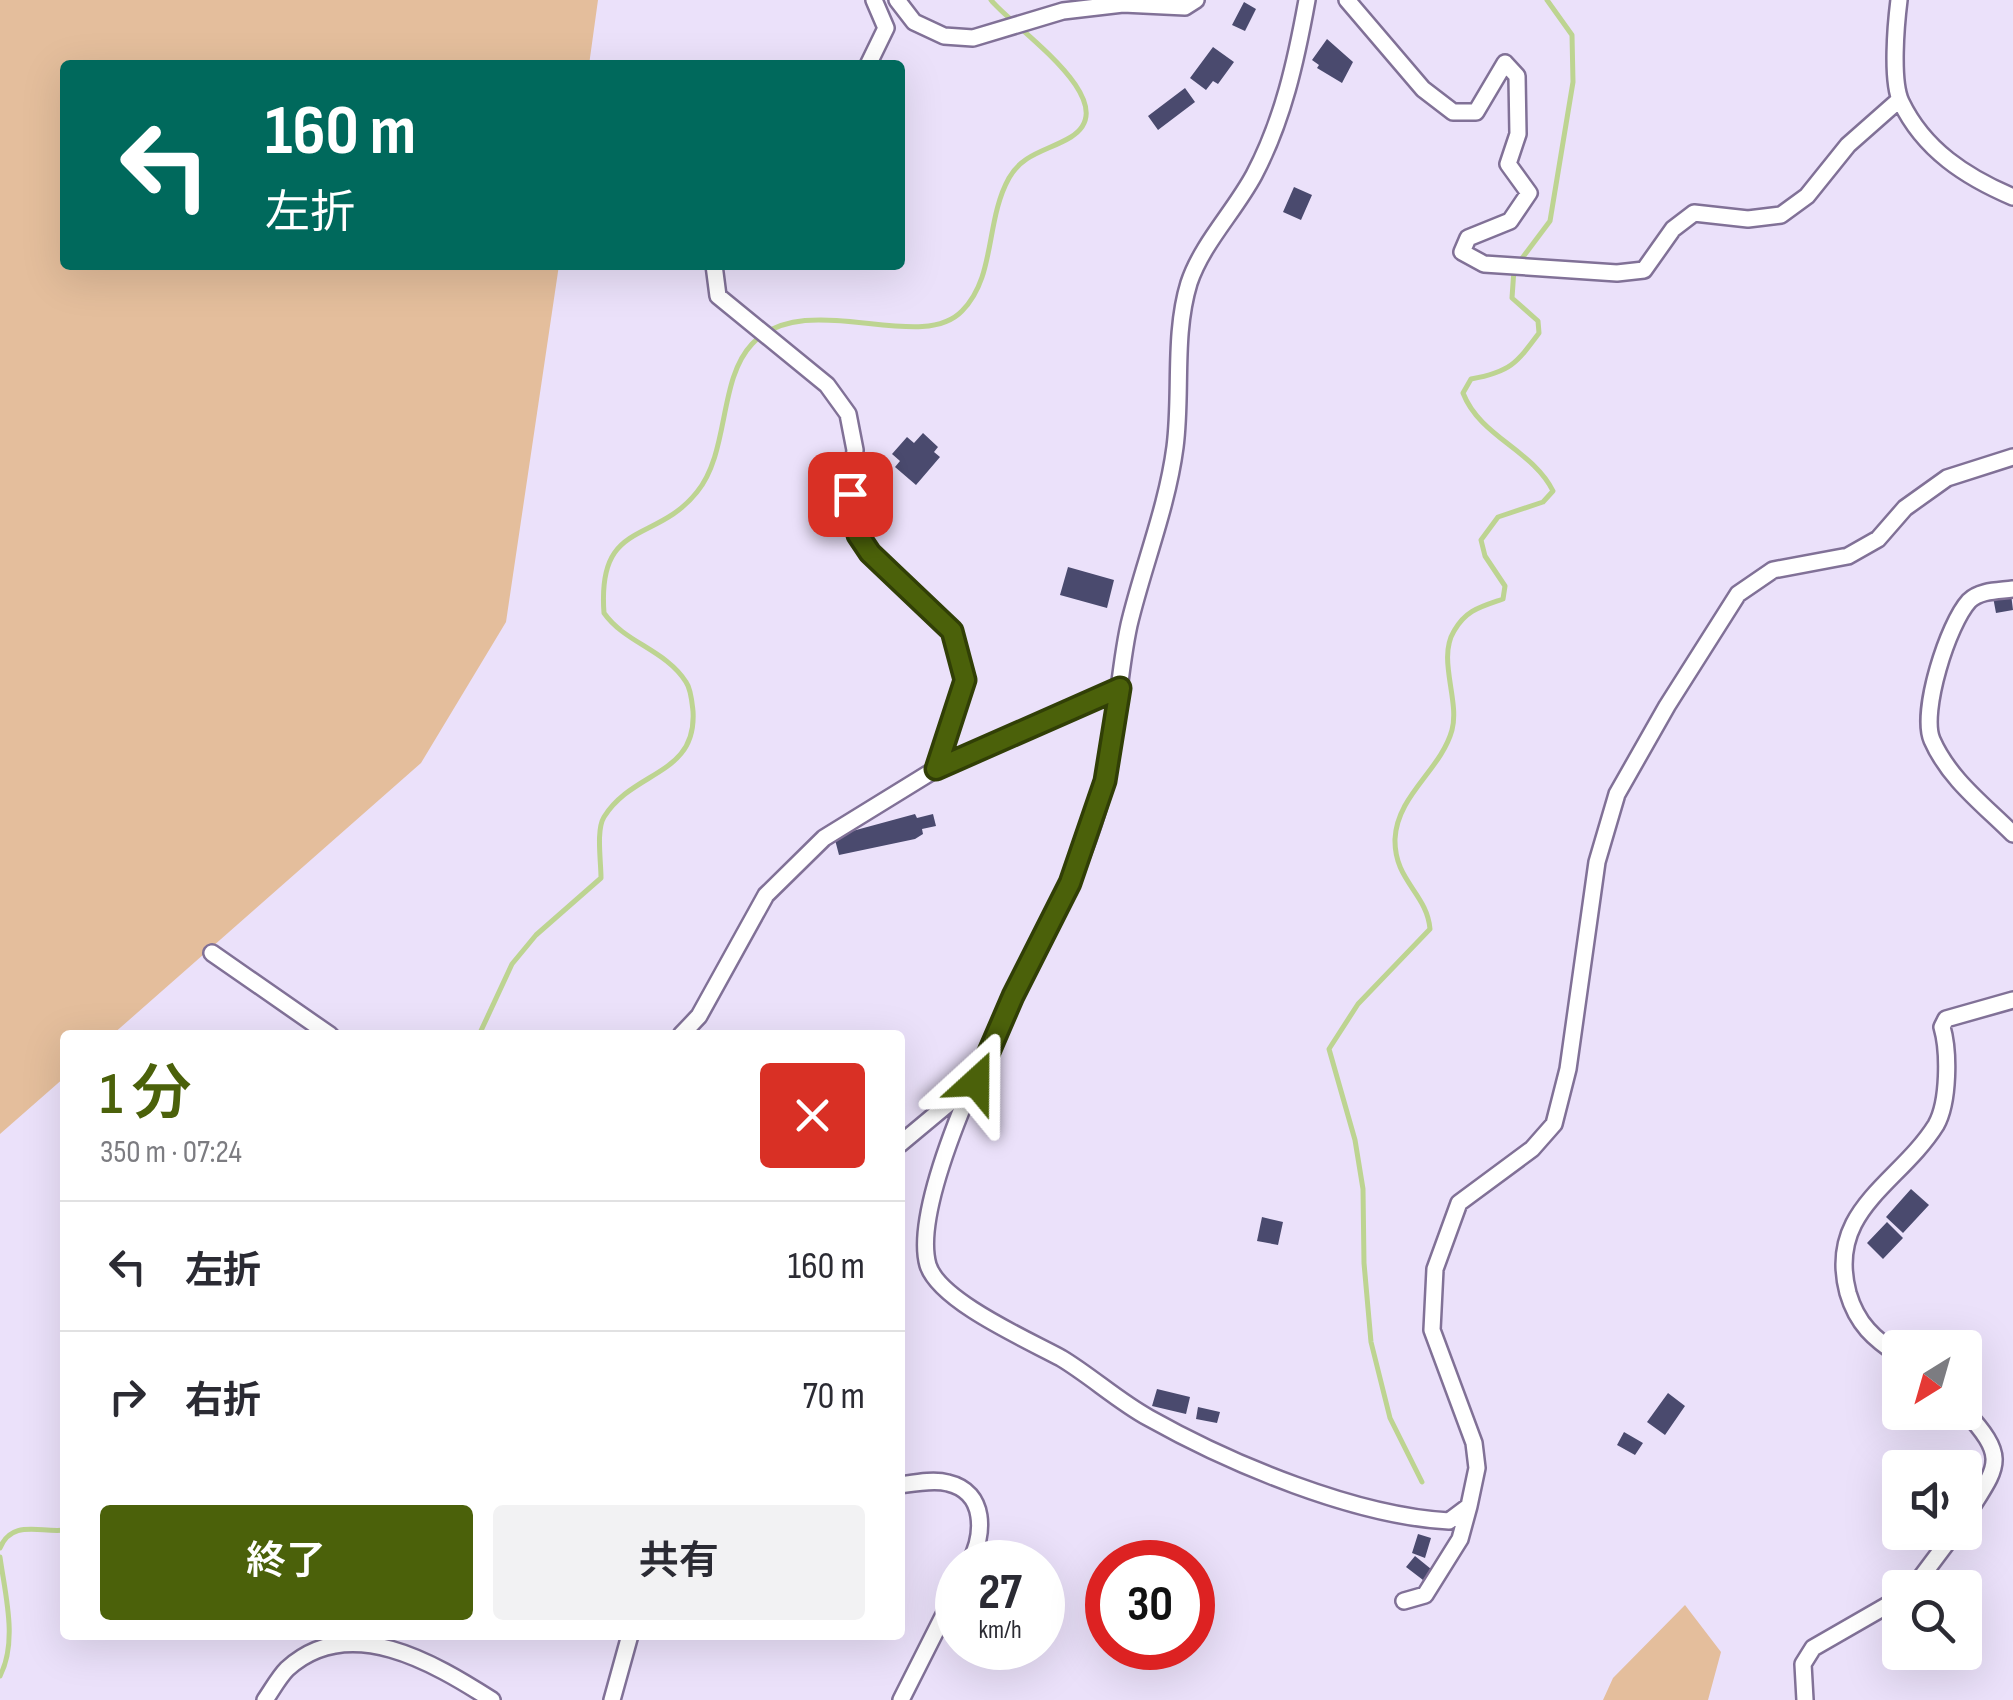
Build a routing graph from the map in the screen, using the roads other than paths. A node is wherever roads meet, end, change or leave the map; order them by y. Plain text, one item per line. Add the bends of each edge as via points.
1 (874, 0) edge
2 (897, 0) edge
3 (1196, 0) edge
4 (1306, 0) edge
5 (1346, 0) edge
6 (1898, 0) edge
7 (870, 60) edge
8 (1899, 100) junction
9 (2013, 196) edge
10 (715, 270) edge
11 (2013, 457) edge
12 (2013, 589) edge
13 (1120, 688) junction
14 (936, 769) junction
15 (2013, 834) edge
16 (212, 954) dead end
17 (2013, 1000) edge
18 (323, 1030) edge
19 (686, 1030) edge
20 (976, 1082) junction
21 (905, 1140) edge
22 (1882, 1345) edge
23 (1982, 1429) edge
24 (905, 1484) edge
25 (1982, 1491) edge
26 (1469, 1506) junction
27 (978, 1540) edge
28 (1404, 1601) dead end
29 (1882, 1608) edge
30 (935, 1633) edge
31 (629, 1640) edge
32 (265, 1700) edge
33 (492, 1700) edge
34 (612, 1700) edge
35 (901, 1700) edge
36 (1805, 1700) edge

1 - 7 street via 886,28
2 - 3 street via 914,22 944,36 973,38 1063,11 1185,7
4 - 13 street via 1274,132 1190,280 1175,448 1129,626
5 - 8 street via 1423,89 1453,112 1476,112 1505,63 1517,76 1518,134 1508,164 1529,193 1510,221 1468,238 1462,252 1484,264 1644,270 1673,229 1694,213 1748,220 1782,215
6 - 8 street
8 - 9 street via 1939,155 1973,180
10 - 14 street via 718,296 827,385 848,414 858,535 952,631 965,680
11 - 26 street via 1946,478 1905,508 1878,540 1848,556 1773,570 1738,594 1617,794 1596,862 1568,1069 1554,1124 1532,1149 1459,1203 1434,1269 1432,1330 1474,1444
12 - 15 street via 1968,602 1933,688 1930,736 1952,774
13 - 14 street
13 - 20 street via 1105,781 1070,883
14 - 19 street via 824,838 766,895
16 - 18 street
17 - 22 street via 1946,1019 1949,1053 1938,1122 1854,1218 1843,1250 1844,1278 1870,1337
20 - 21 street
20 - 26 street via 934,1184 925,1250 930,1273 972,1310 1068,1362 1146,1417 1262,1473 1409,1519 1449,1521
23 - 25 street via 1996,1455
24 - 27 street via 950,1482 966,1494 979,1511
26 - 28 street via 1460,1539 1425,1595
29 - 36 street via 1813,1648 1803,1664
30 - 35 street
31 - 34 street
32 - 33 street via 296,1662 354,1640 394,1650

